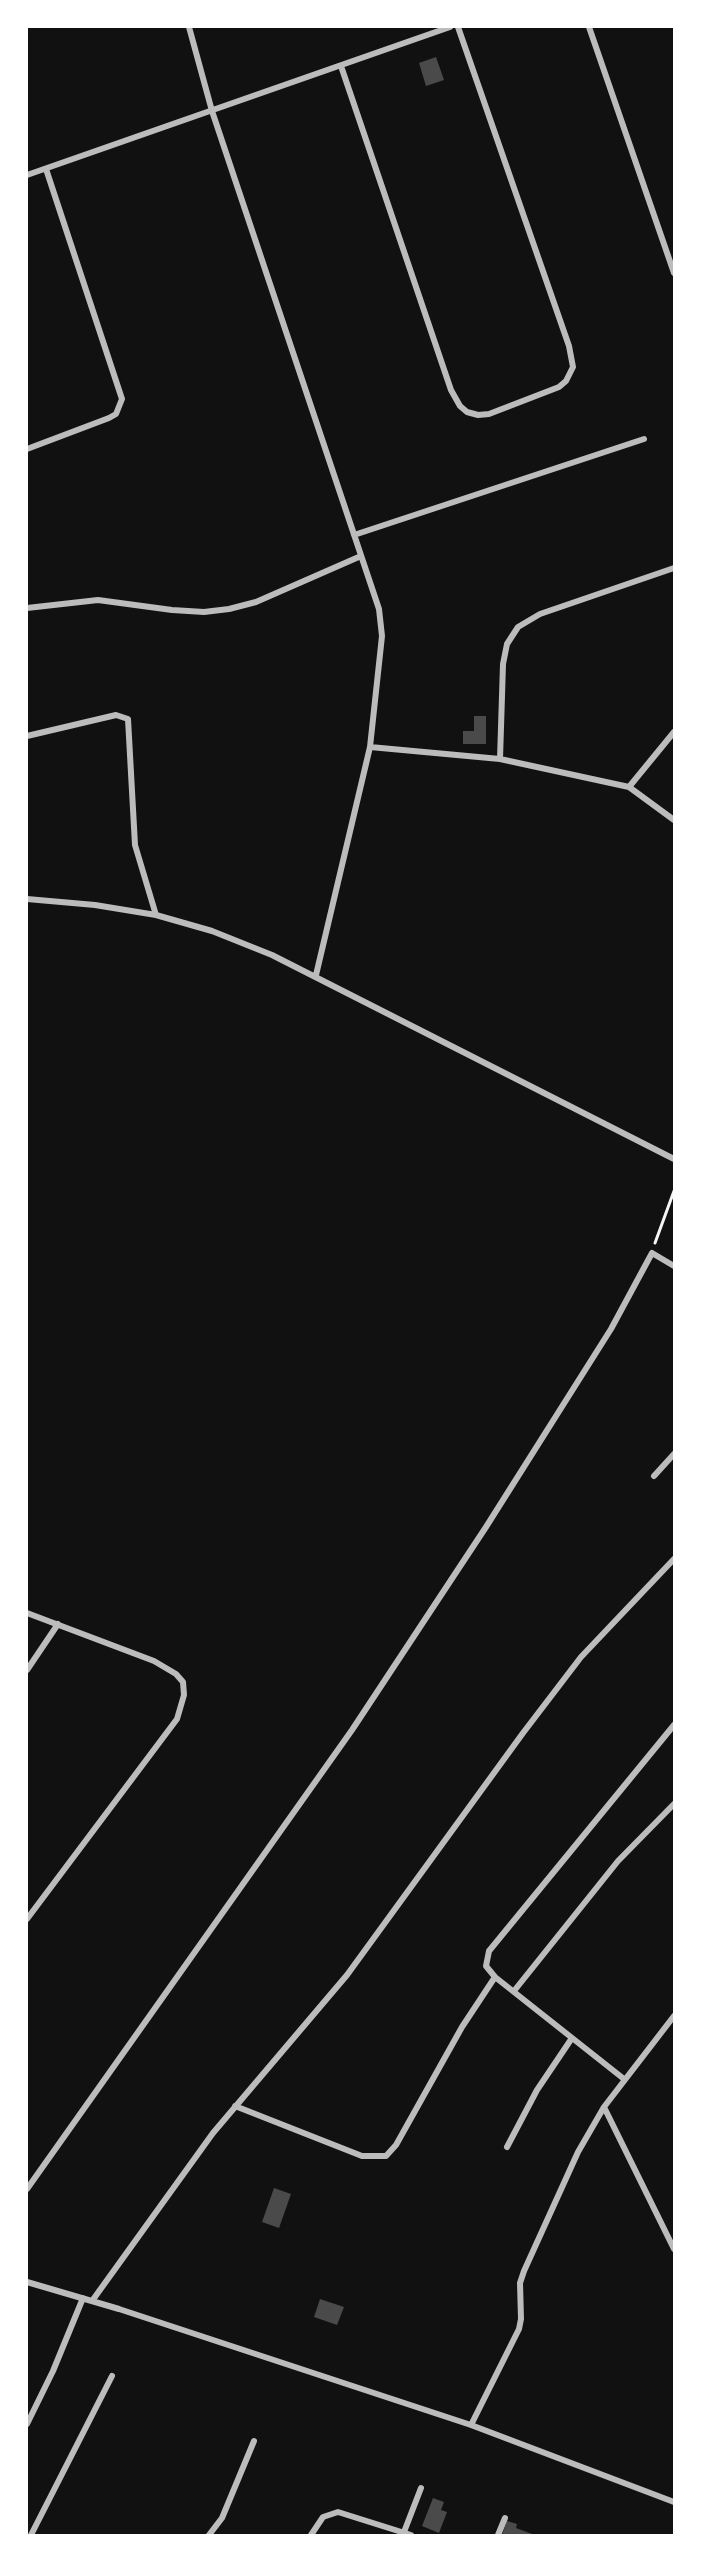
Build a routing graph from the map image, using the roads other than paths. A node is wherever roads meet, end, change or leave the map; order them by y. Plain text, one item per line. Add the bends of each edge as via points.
1 (189, 27) edge
2 (450, 27) edge
3 (458, 27) edge
4 (589, 27) edge
5 (341, 66) junction
6 (212, 111) junction
7 (46, 169) junction
8 (27, 175) edge
9 (674, 273) edge
10 (644, 439) dead end
11 (27, 449) edge
12 (354, 535) junction
13 (361, 556) junction
14 (674, 568) edge
15 (27, 608) edge
16 (674, 732) edge
17 (27, 736) edge
18 (370, 747) junction
19 (500, 759) junction
20 (628, 787) junction
21 (674, 820) edge
22 (27, 899) edge
23 (156, 915) junction
24 (316, 975) junction
25 (674, 1159) edge
26 (674, 1266) edge
27 (674, 1454) edge
28 (654, 1476) dead end
29 (674, 1559) edge
30 (27, 1613) edge
31 (58, 1624) junction
32 (27, 1670) edge
33 (674, 1725) edge
34 (674, 1804) edge
35 (27, 1919) edge
36 (495, 1977) junction
37 (514, 1991) junction
38 (674, 2016) edge
39 (572, 2038) junction
40 (624, 2079) junction
41 (235, 2106) junction
42 (604, 2107) junction
43 (507, 2147) dead end
44 (27, 2189) edge
45 (674, 2249) edge
46 (27, 2282) edge
47 (83, 2298) junction
48 (92, 2301) junction
49 (112, 2376) dead end
50 (27, 2424) edge
51 (471, 2426) junction
52 (254, 2440) dead end
53 (421, 2488) dead end
54 (674, 2502) edge
55 (505, 2518) dead end
56 (404, 2532) junction
57 (31, 2535) edge
58 (208, 2535) edge
59 (311, 2535) edge
60 (411, 2535) edge
61 (498, 2535) edge

1 - 6 street
2 - 5 street
3 - 5 street via 569,346 573,368 559,387 489,414 467,412 451,390
4 - 9 street
5 - 6 street
6 - 7 street
6 - 12 street
7 - 8 street
7 - 11 street via 122,399 116,414 109,418
10 - 12 street
12 - 13 street
13 - 15 street via 256,602 229,609 172,610 98,600
13 - 18 street via 379,609 382,636
14 - 19 street via 540,614 518,627 507,644 503,664
16 - 20 street
17 - 23 street via 116,715 128,719 135,845
18 - 19 street
18 - 24 street
19 - 20 street
20 - 21 street
22 - 23 street via 95,904
23 - 24 street via 212,931
24 - 25 street
26 - 44 street via 652,1253 605,1338 352,1730
27 - 28 street
29 - 41 street via 581,1657 347,1975
30 - 31 street
31 - 32 street
31 - 35 street via 166,1667 183,1682 184,1695 177,1719
33 - 36 street via 489,1951 486,1966
34 - 37 street via 618,1861
36 - 37 street
36 - 41 street via 386,2156 362,2156
37 - 39 street
38 - 40 street
39 - 40 street
39 - 43 street via 537,2090
40 - 42 street
41 - 48 street
42 - 45 street
42 - 51 street via 578,2152 524,2271 519,2329
46 - 47 street
47 - 48 street
47 - 50 street
48 - 51 street
49 - 57 street
51 - 54 street
52 - 58 street via 222,2518
53 - 56 street
55 - 61 street
56 - 59 street via 338,2512 323,2517
56 - 60 street

